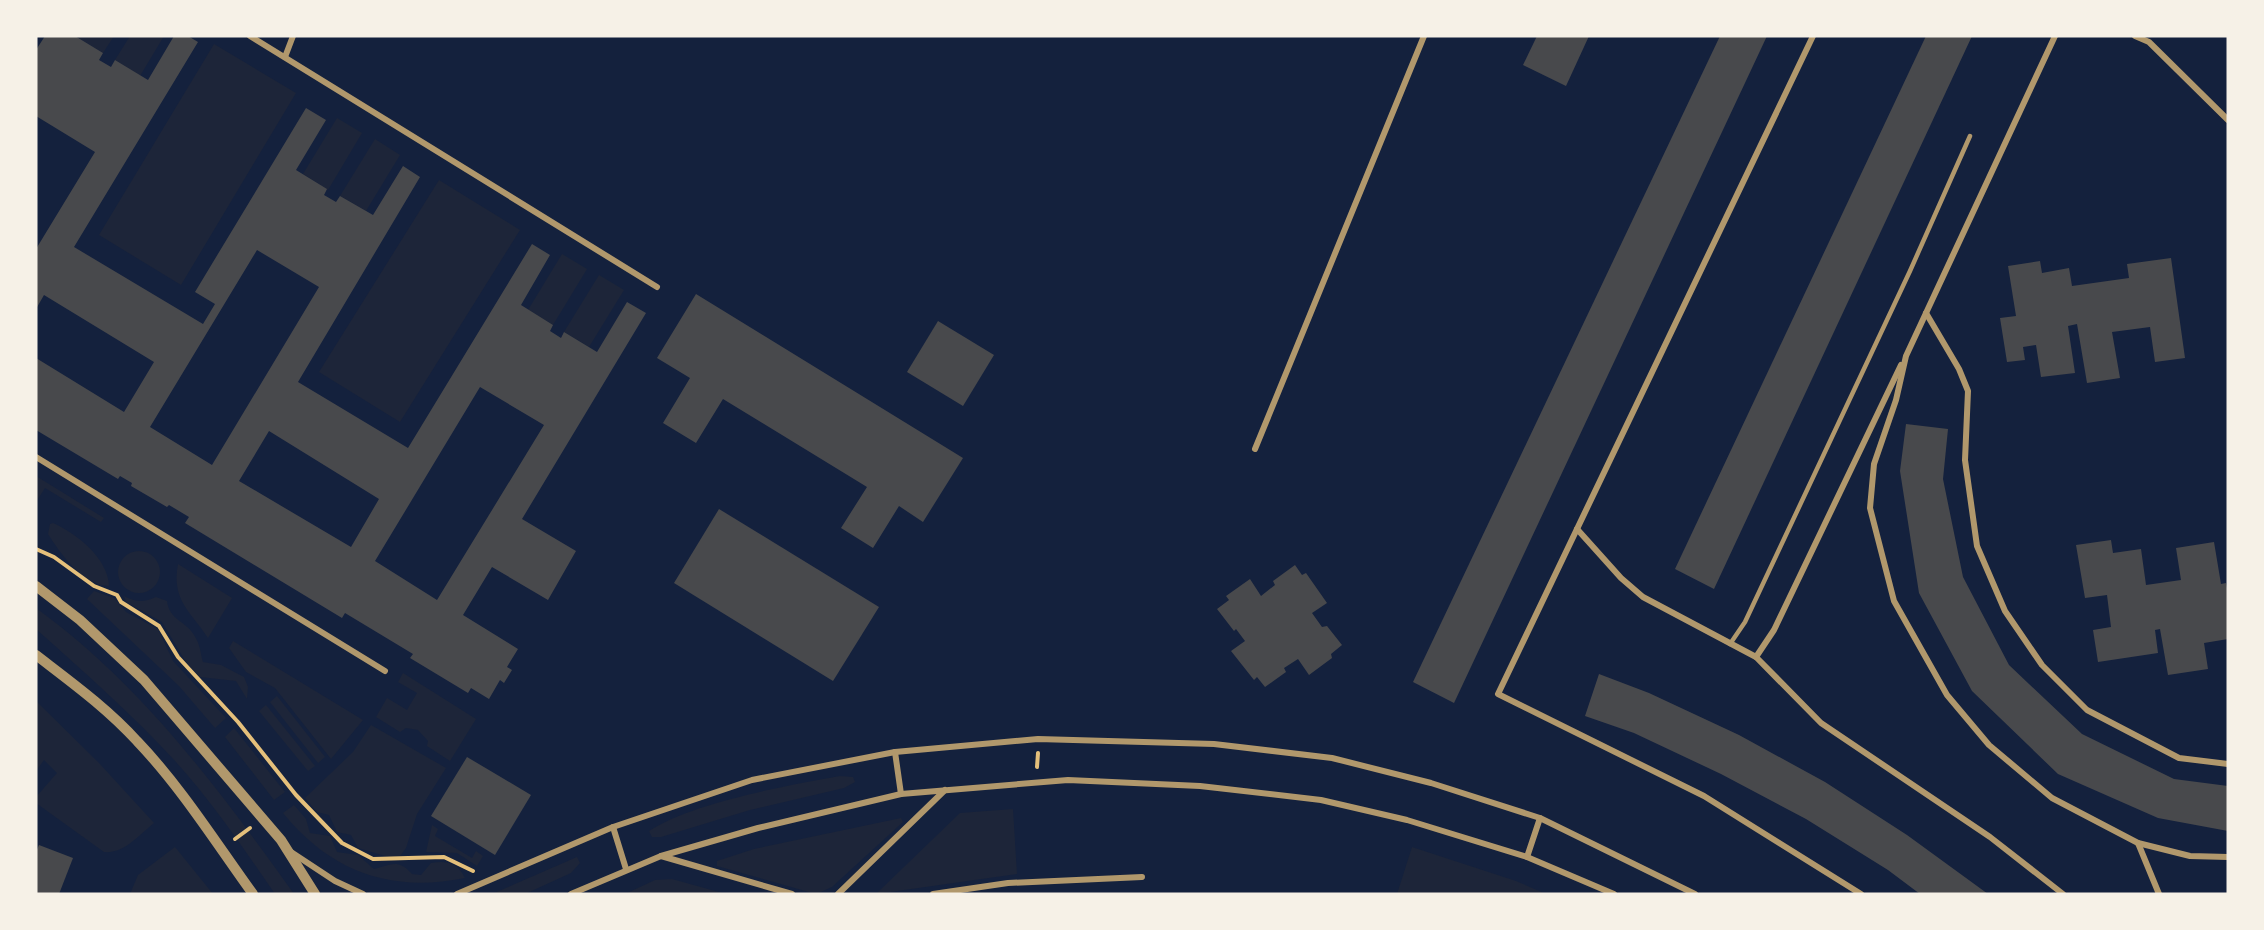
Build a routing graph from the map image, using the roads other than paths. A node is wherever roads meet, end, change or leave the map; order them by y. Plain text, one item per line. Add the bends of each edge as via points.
1 (250, 36) edge
2 (293, 36) edge
3 (1424, 36) edge
4 (1813, 36) edge
5 (2055, 36) edge
6 (2135, 36) edge
7 (285, 57) junction
8 (2228, 120) edge
9 (1970, 136) dead end
10 (657, 287) dead end
11 (1926, 313) junction
12 (1906, 356) junction
13 (1255, 449) dead end
14 (36, 457) edge
15 (1577, 529) junction
16 (36, 586) edge
17 (1730, 644) junction
18 (36, 655) edge
19 (1756, 657) junction
20 (385, 671) dead end
21 (895, 752) junction
22 (2228, 764) edge
23 (946, 789) junction
24 (901, 794) junction
25 (1540, 818) junction
26 (613, 827) junction
27 (281, 840) junction
28 (2138, 843) junction
29 (661, 856) junction
30 (1527, 857) junction
31 (2228, 857) edge
32 (626, 869) junction
33 (1142, 877) dead end
34 (253, 894) edge
35 (315, 894) edge
36 (363, 894) edge
37 (457, 894) edge
38 (571, 894) edge
39 (792, 894) edge
40 (838, 894) edge
41 (933, 894) edge
42 (1614, 894) edge
43 (1695, 894) edge
44 (1861, 894) edge
45 (2063, 894) edge
46 (2159, 894) edge

1 - 7 street
2 - 7 street
3 - 13 street
4 - 15 street
5 - 11 street
6 - 8 street via 2149,42
7 - 10 street
9 - 17 lane via 1745,622
11 - 12 street
11 - 22 street via 1968,391 1965,460 1977,546 2005,611 2042,665 2087,710 2179,758
12 - 19 street via 1774,630
12 - 28 street via 1874,464 1870,508 1894,601 1947,695 1989,746 2052,798
14 - 20 street
15 - 17 street via 1642,597
15 - 44 street via 1498,694 1704,796
16 - 27 street via 81,620 144,680
17 - 19 street
18 - 34 street via 137,740 171,780
19 - 45 street via 1821,723 1990,837
21 - 24 street
21 - 25 street via 1038,739 1226,746 1332,758 1431,783
21 - 26 street via 752,780
23 - 24 street
23 - 30 street via 1068,780 1211,788 1321,800 1407,820
23 - 40 street
24 - 29 street
25 - 30 street
25 - 43 street
26 - 32 street
26 - 37 street
27 - 35 street
27 - 36 street via 291,852 335,881
28 - 31 street via 2190,856
28 - 46 street
29 - 32 street
29 - 39 street
30 - 42 street
32 - 38 street
33 - 41 street via 1008,883

